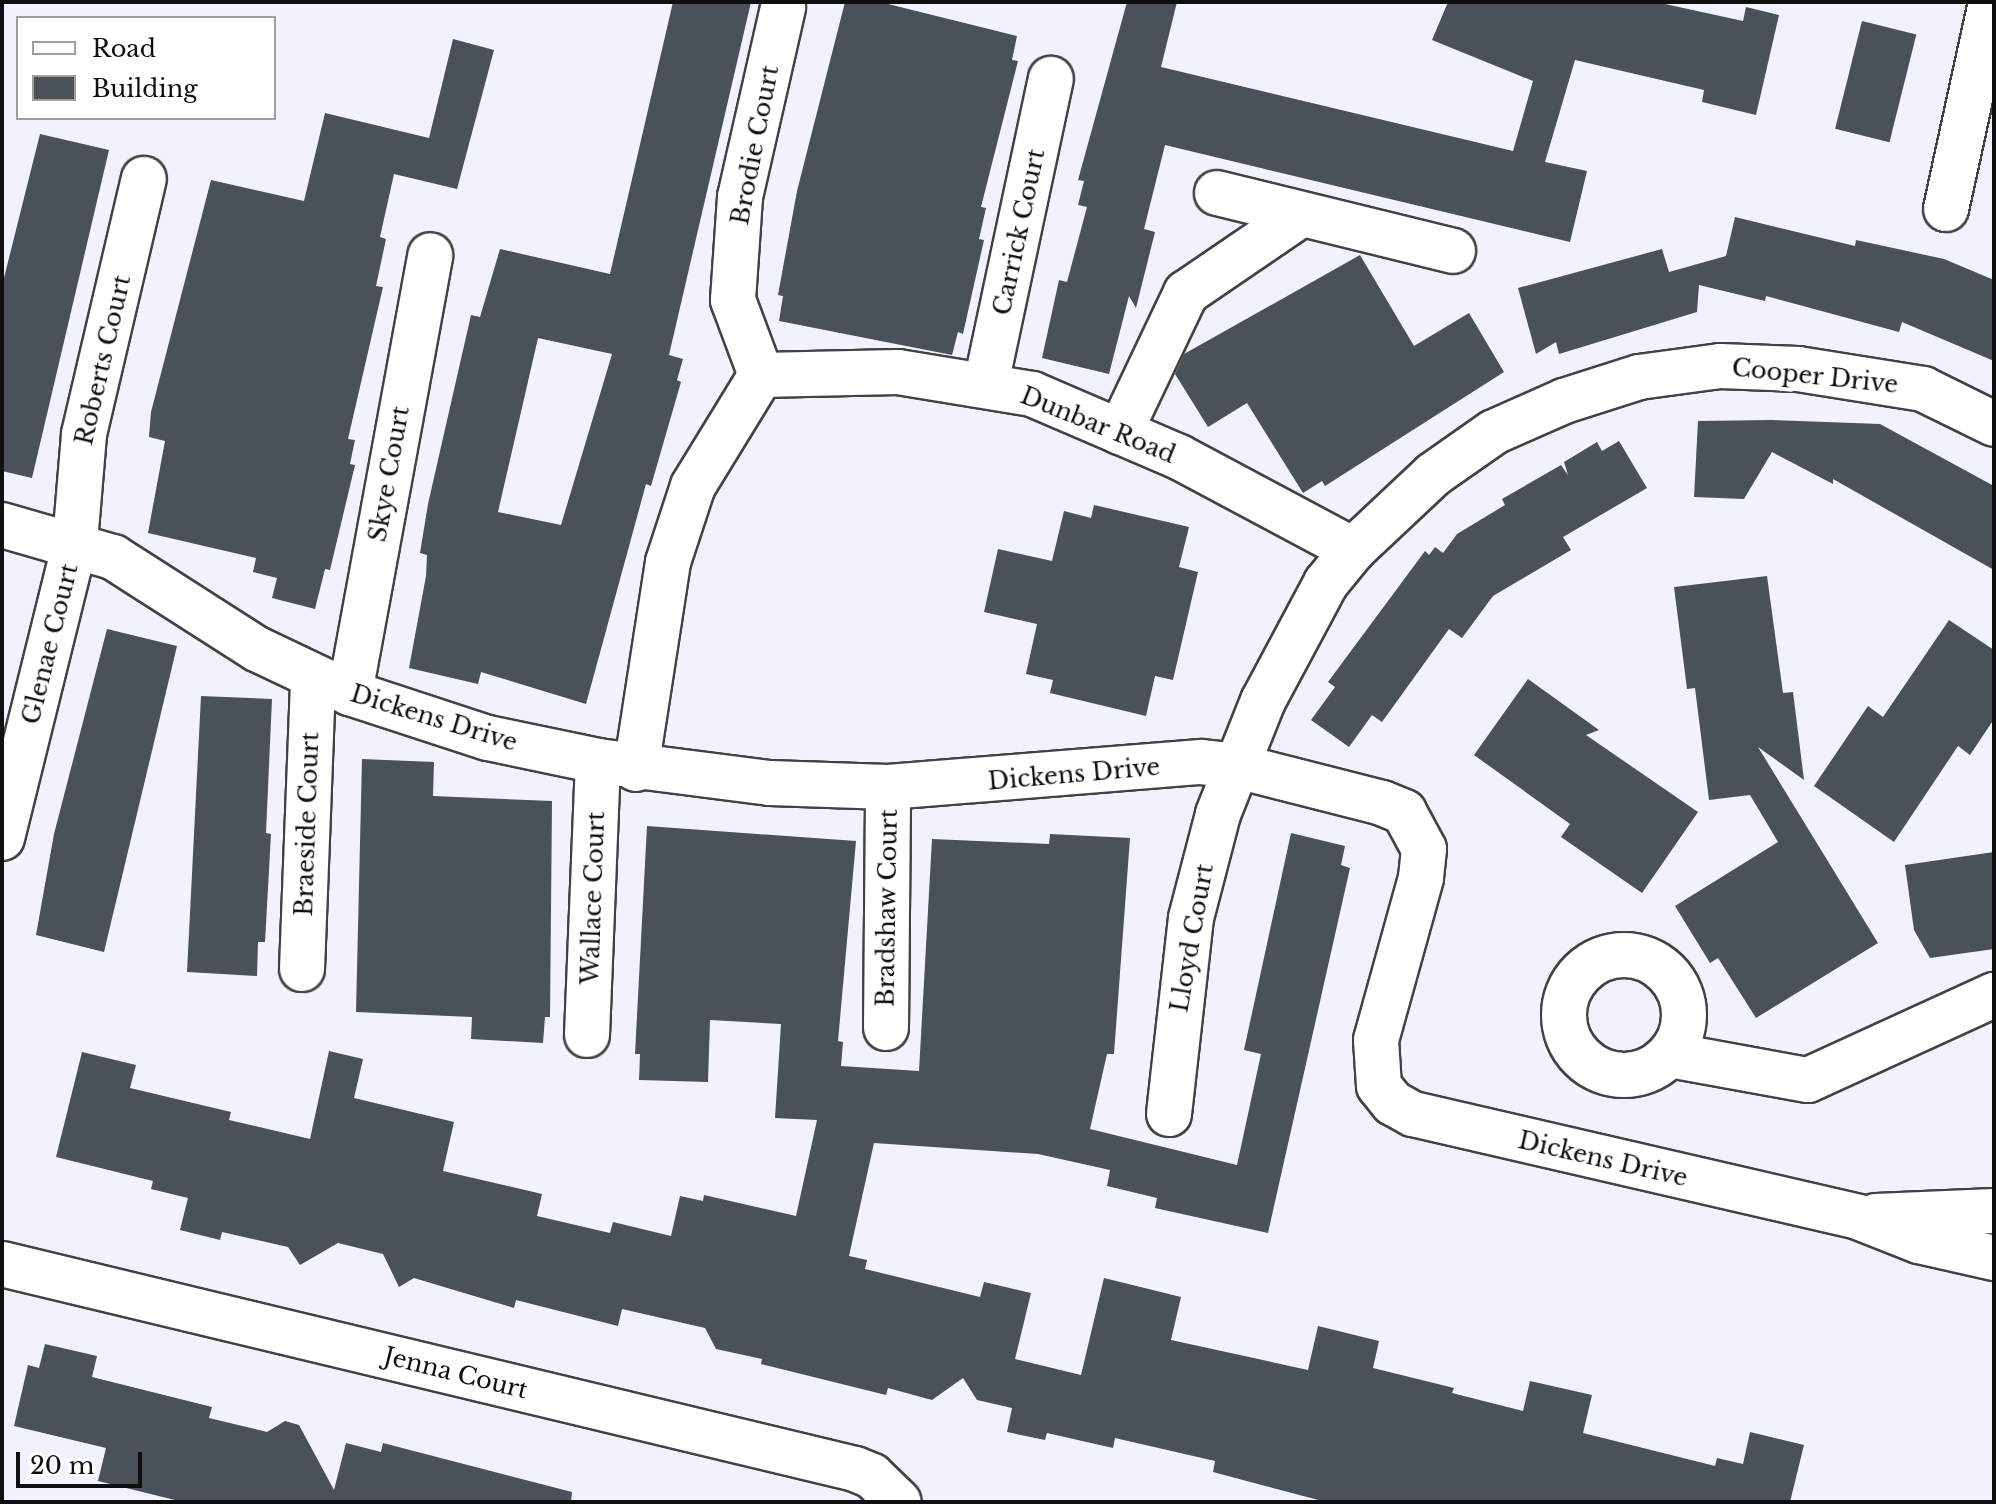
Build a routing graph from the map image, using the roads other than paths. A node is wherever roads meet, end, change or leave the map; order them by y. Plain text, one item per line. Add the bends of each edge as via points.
1 (1991, 2) edge
2 (783, 7) dead end
3 (1051, 79) dead end
4 (144, 179) dead end
5 (1217, 193) dead end
6 (1946, 209) dead end
7 (1299, 216) junction
8 (1453, 251) dead end
9 (430, 255) dead end
10 (761, 375) junction
11 (986, 384) junction
12 (1994, 424) edge
13 (1120, 432) junction
14 (2, 525) edge
15 (75, 542) junction
16 (1353, 550) junction
17 (331, 685) junction
18 (617, 765) junction
19 (1237, 766) junction
20 (888, 787) junction
21 (2, 838) edge
22 (302, 969) dead end
23 (1994, 995) edge
24 (886, 1028) dead end
25 (587, 1035) dead end
26 (1670, 1055) dead end
27 (1169, 1114) dead end
28 (1994, 1211) edge
29 (1858, 1217) junction
30 (1994, 1258) edge
31 (2, 1264) edge
32 (899, 1502) edge

1 - 6 street
2 - 10 street, Brodie Court via 740,197 733,300
3 - 11 street, Carrick Court
4 - 15 street, Roberts Court via 84,434
5 - 7 street
7 - 8 street
7 - 13 street via 1186,293
9 - 17 street, Skye Court
10 - 11 street, Dunbar Road via 898,372
10 - 18 street via 693,486
11 - 13 street, Dunbar Road via 1032,394
12 - 16 street, Cooper Drive via 1923,389 1862,377 1720,366 1639,377 1564,401 1494,432 1434,474
13 - 16 street, Dunbar Road via 1179,457
14 - 15 street, Dickens Drive
15 - 17 street, Dickens Drive via 113,557 246,642
15 - 21 street, Glenae Court
16 - 19 street, Cooper Drive via 1326,583 1290,648
17 - 18 street, Dickens Drive via 488,738
17 - 22 street, Braeside Court
18 - 20 street, Dickens Drive via 770,783
18 - 25 street, Wallace Court
19 - 20 street, Dickens Drive via 1201,762
19 - 27 street, Lloyd Court via 1191,918
19 - 29 street, Dickens Drive via 1351,792 1404,812 1417,827 1424,849 1421,878 1376,1040 1379,1086 1393,1103 1413,1114
20 - 24 street, Bradshaw Court
23 - 26 street via 1808,1080
28 - 29 street, Dickens Drive
29 - 30 street, Dickens Drive via 1919,1241
31 - 32 street, Jenna Court via 855,1469 872,1476

